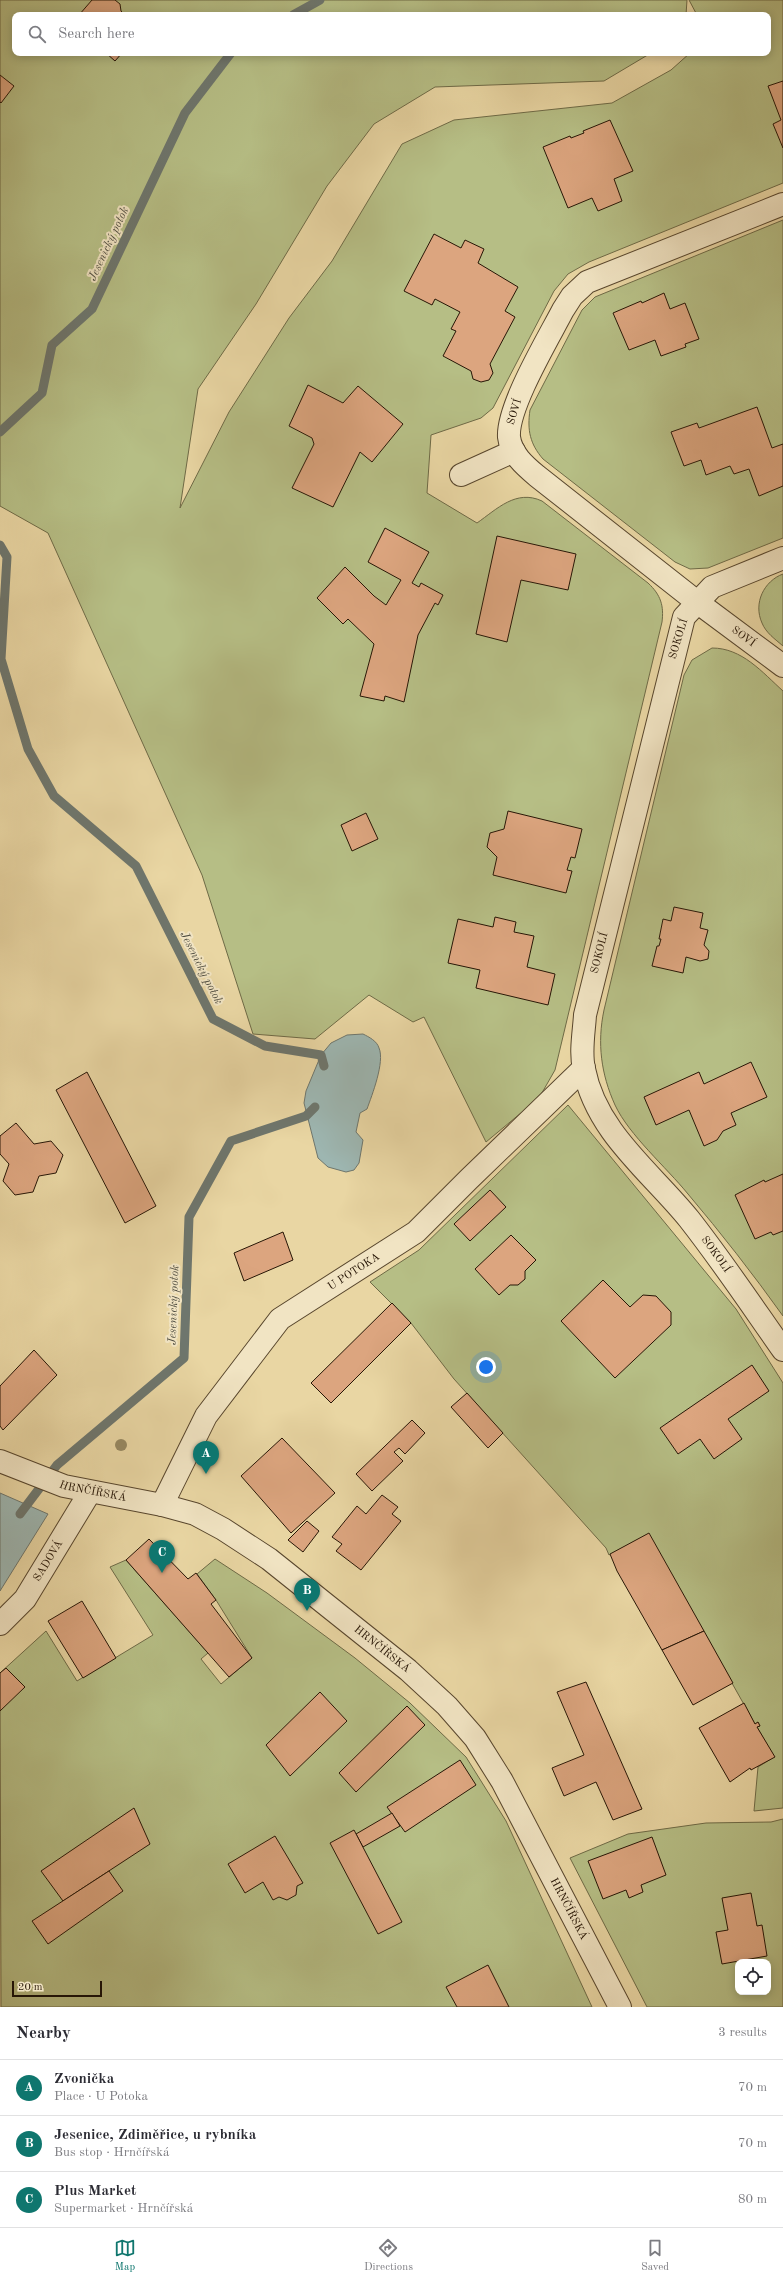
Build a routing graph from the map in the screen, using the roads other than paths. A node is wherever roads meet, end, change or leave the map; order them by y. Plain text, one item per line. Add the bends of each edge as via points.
1 (783, 204) edge
2 (514, 451) junction
3 (461, 475) dead end
4 (783, 558) edge
5 (697, 602) junction
6 (783, 666) edge
7 (584, 1068) junction
8 (783, 1350) edge
9 (0, 1461) edge
10 (90, 1492) junction
11 (162, 1505) junction
12 (0, 1624) edge
13 (620, 2007) edge

1 - 2 street, SOVÍ via 587,282 572,296 563,310 515,406 510,431
2 - 3 street
2 - 5 street, SOVÍ via 523,464 537,476
4 - 5 street, SOKOLÍ via 723,581 712,587
5 - 6 street, SOVÍ
5 - 7 street, SOKOLÍ via 684,617 681,626 585,1015
7 - 8 street, SOKOLÍ via 598,1111 613,1133 688,1219
7 - 11 street, U POTOKA via 468,1178 416,1232 280,1319 206,1416
9 - 10 street, HRNČÍŘSKÁ via 64,1486
10 - 11 street, HRNČÍŘSKÁ
10 - 12 street, SADOVÁ via 25,1599
11 - 13 street, HRNČÍŘSKÁ via 194,1514 212,1523 269,1559 408,1670 447,1706 475,1738 502,1781

